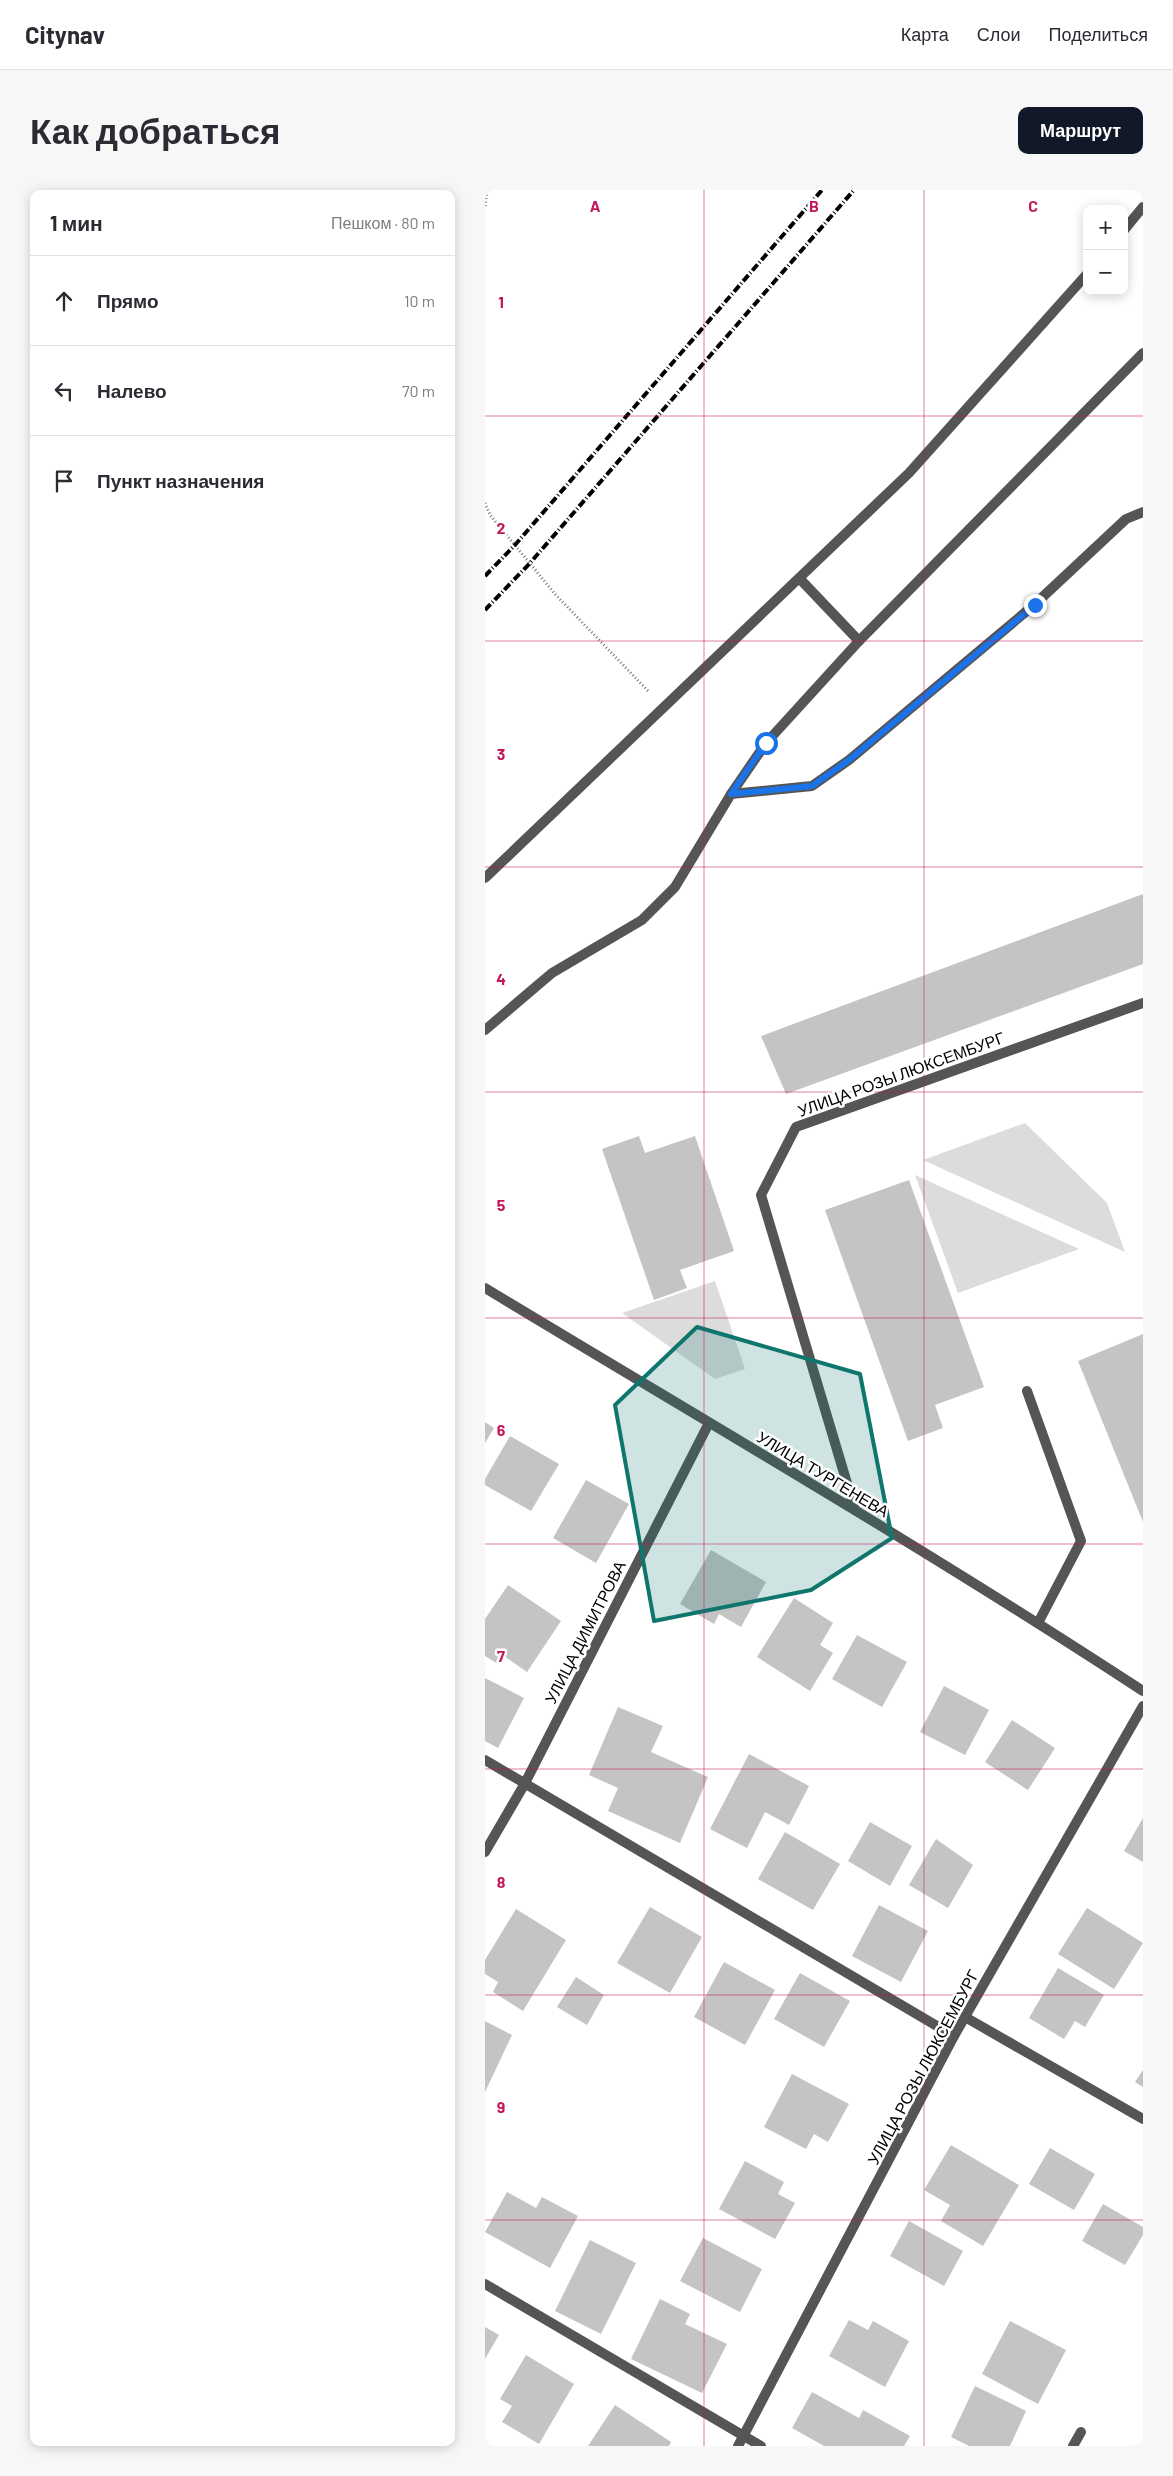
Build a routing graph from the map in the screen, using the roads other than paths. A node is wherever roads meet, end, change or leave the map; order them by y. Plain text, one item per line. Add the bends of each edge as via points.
1 (1143, 207) edge
2 (1128, 225) edge
3 (1083, 278) edge
4 (1143, 353) edge
5 (1143, 512) edge
6 (800, 579) junction
7 (859, 640) junction
8 (731, 794) junction
9 (485, 878) edge
10 (1143, 1003) edge
11 (485, 1030) edge
12 (485, 1288) edge
13 (1027, 1392) dead end
14 (709, 1423) junction
15 (855, 1510) junction
16 (1038, 1622) junction
17 (1143, 1691) edge
18 (1143, 1706) edge
19 (485, 1760) edge
20 (524, 1785) junction
21 (485, 1852) edge
22 (965, 2017) junction
23 (955, 2036) junction
24 (1143, 2119) edge
25 (485, 2284) edge
26 (1081, 2432) dead end
27 (741, 2442) edge
28 (761, 2446) edge
29 (1073, 2446) edge

1 - 2 street
3 - 6 street via 909,473
4 - 7 street
5 - 8 street via 1126,518 1035,605 849,760 812,786
6 - 7 street
6 - 9 street
7 - 8 street via 766,743
8 - 11 street via 675,887 642,920 552,973
10 - 15 street, УЛИЦА РОЗЫ ЛЮКСЕМБУРГ via 795,1127 761,1195
12 - 14 street, УЛИЦА ТУРГЕНЕВА
13 - 16 street via 1081,1541
14 - 15 street, УЛИЦА ТУРГЕНЕВА
14 - 20 street, УЛИЦА ДИМИТРОВА
15 - 16 street, УЛИЦА ТУРГЕНЕВА
16 - 17 street, УЛИЦА ТУРГЕНЕВА
18 - 22 street, УЛИЦА РОЗЫ ЛЮКСЕМБУРГ
19 - 20 street
20 - 21 street, УЛИЦА ДИМИТРОВА
20 - 23 street
22 - 23 street, УЛИЦА РОЗЫ ЛЮКСЕМБУРГ
22 - 24 street
23 - 27 street, УЛИЦА РОЗЫ ЛЮКСЕМБУРГ
25 - 27 street
26 - 29 street
27 - 28 street

